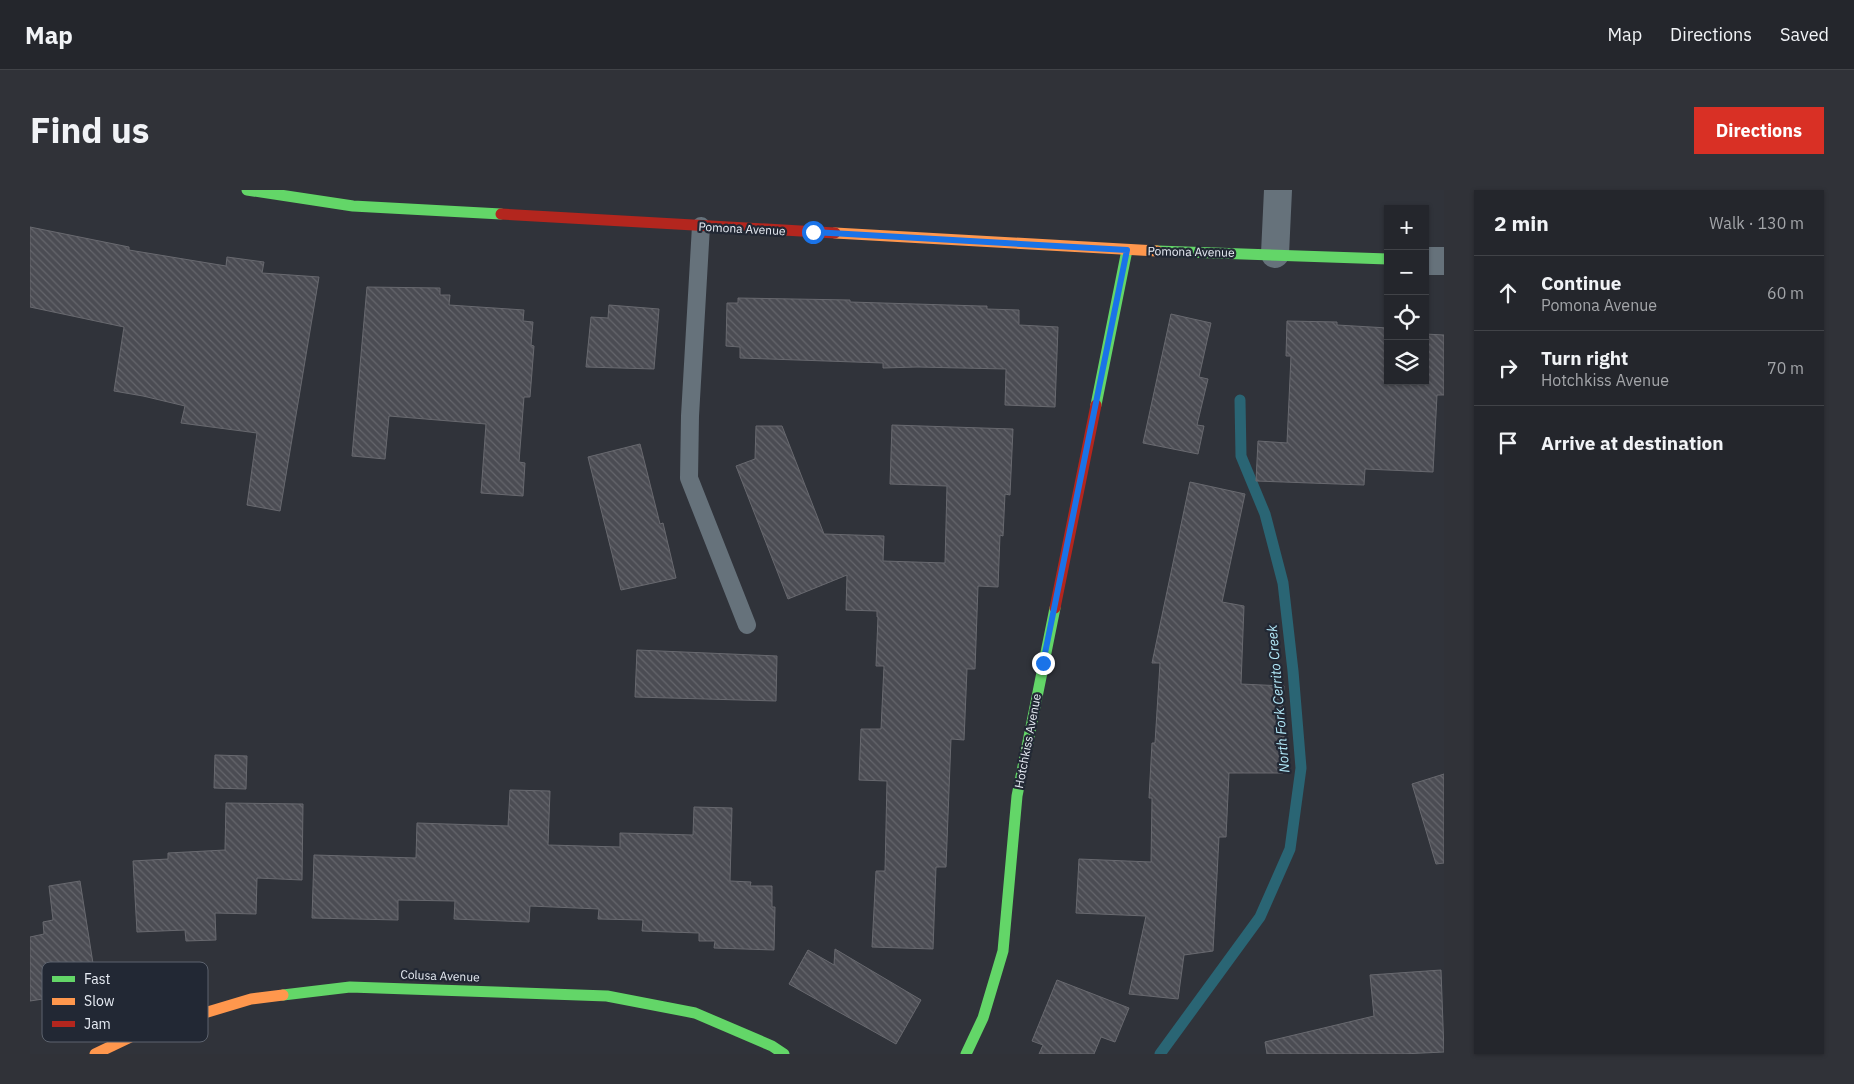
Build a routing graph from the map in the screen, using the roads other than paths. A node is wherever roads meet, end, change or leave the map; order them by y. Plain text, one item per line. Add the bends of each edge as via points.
1 (247, 190) edge
2 (1278, 190) edge
3 (701, 226) junction
4 (1127, 250) junction
5 (1275, 254) junction
6 (1384, 259) edge
7 (1429, 261) edge
8 (1444, 262) edge
9 (747, 625) dead end
10 (208, 1012) edge
11 (120, 1042) edge
12 (95, 1054) edge
13 (784, 1054) edge
14 (966, 1054) edge

1 - 3 street, Pomona Avenue via 353,206
2 - 5 street
3 - 4 street, Pomona Avenue
3 - 9 lane via 689,478
4 - 5 street, Pomona Avenue
4 - 14 street, Hotchkiss Avenue via 1017,796 1003,951 983,1018
5 - 6 street, Pomona Avenue
7 - 8 street
10 - 13 street, Colusa Avenue via 251,999 350,987 607,996 695,1012
11 - 12 street, Colusa Avenue

